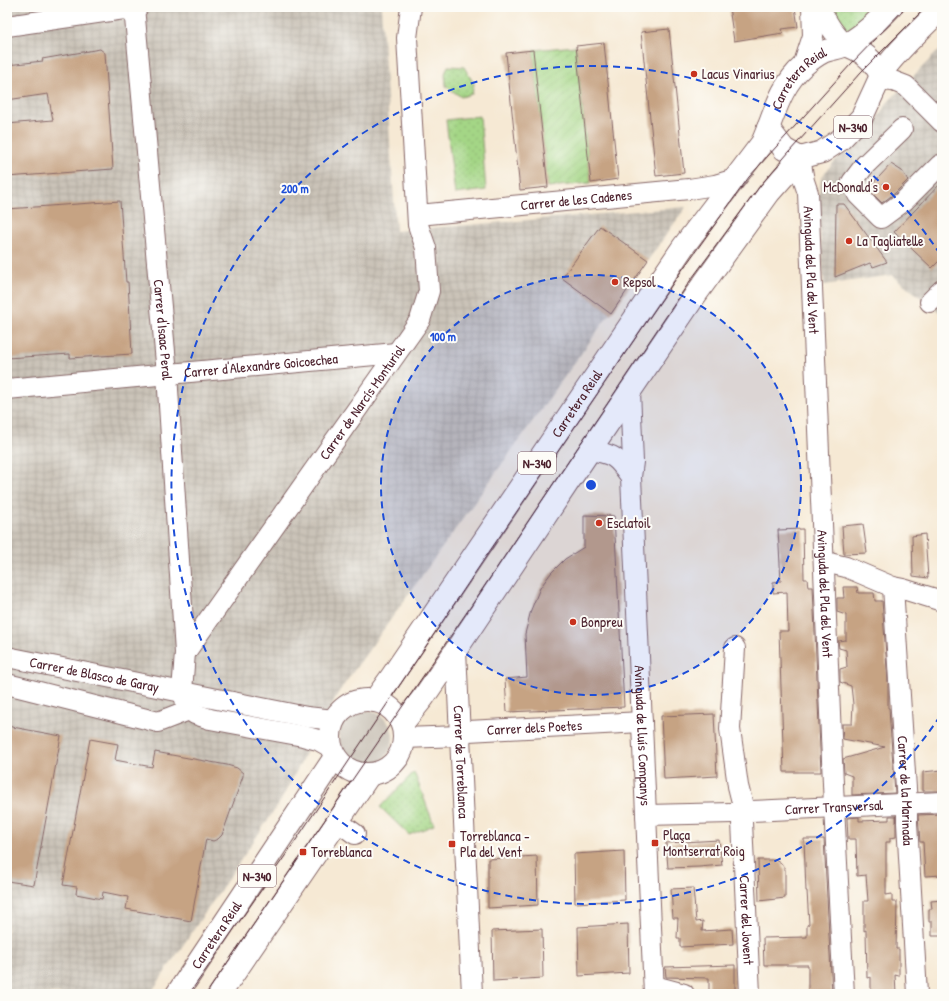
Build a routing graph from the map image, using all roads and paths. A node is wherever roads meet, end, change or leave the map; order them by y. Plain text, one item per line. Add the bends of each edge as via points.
1 (135, 7) edge
2 (395, 7) edge
3 (411, 7) edge
4 (812, 7) edge
5 (820, 7) edge
6 (891, 7) edge
7 (942, 8) edge
8 (7, 26) edge
9 (407, 38) junction
10 (845, 46) junction
11 (803, 66) junction
12 (880, 77) junction
13 (942, 122) edge
14 (768, 128) junction
15 (902, 129) dead end
16 (822, 152) junction
17 (800, 158) junction
18 (940, 165) dead end
19 (735, 179) junction
20 (778, 182) junction
21 (806, 187) junction
22 (418, 215) junction
23 (396, 353) junction
24 (166, 374) junction
25 (7, 389) edge
26 (630, 391) junction
27 (589, 450) junction
28 (631, 477) junction
29 (825, 562) junction
30 (894, 588) junction
31 (942, 601) edge
32 (735, 648) dead end
33 (456, 650) junction
34 (185, 653) junction
35 (7, 657) edge
36 (7, 684) edge
37 (182, 691) junction
38 (374, 701) junction
39 (190, 710) junction
40 (334, 720) junction
41 (642, 722) junction
42 (403, 731) junction
43 (460, 736) junction
44 (334, 752) junction
45 (370, 774) junction
46 (942, 802) edge
47 (907, 804) junction
48 (834, 807) junction
49 (741, 812) junction
50 (646, 815) junction
51 (338, 821) junction
52 (355, 834) dead end
53 (654, 990) edge
54 (177, 994) edge
55 (220, 994) edge
56 (472, 994) edge
57 (684, 994) edge
58 (750, 994) edge
59 (844, 994) edge
60 (917, 994) edge

1 - 8 street
1 - 24 street, Carrer d'Isaac Peral
2 - 9 street
3 - 9 street, Carrer de Narcís Monturiol
4 - 11 street via 813,36
5 - 10 street via 824,19
6 - 10 main road, Carretera Reial / N-340 via 860,36
7 - 12 main road, N-340 via 894,56
9 - 22 street, Carrer de Narcís Monturiol
10 - 11 main road, Carretera Reial / N-340 via 824,52
10 - 12 main road, Carretera Reial via 867,56 876,66
11 - 14 main road, Carretera Reial / N-340 via 783,90
12 - 13 street via 906,86
12 - 16 main road, N-340 via 862,118 840,140
14 - 17 main road, Carretera Reial via 784,148
14 - 19 main road, Carretera Reial / N-340 via 762,143
15 - 18 street via 865,165 852,182 858,195 881,218 904,201
16 - 17 main road, N-340
16 - 21 street, Avinguda del Pla del Vent
17 - 20 main road, N-340
17 - 21 street, Avinguda del Pla del Vent
19 - 22 street, Carrer de les Cadenes via 689,189
19 - 38 main road, Carretera Reial / N-340 via 683,247
20 - 21 street via 792,178
20 - 26 main road, N-340 via 694,297
21 - 29 street, Avinguda del Pla del Vent
22 - 23 street, Carrer de Narcís Monturiol via 418,225 426,248 429,291 420,320
23 - 24 street, Carrer d'Alexandre Goicoechea
23 - 34 street, Carrer de Narcís Monturiol
24 - 25 street, Carrer d'Alexandre Goicoechea
24 - 34 street, Carrer d'Isaac Peral
26 - 27 main road, N-340
26 - 28 street, Avinguda de Lluís Companys via 633,462
27 - 28 street via 606,453 619,460
27 - 33 main road, N-340
28 - 41 street, Avinguda de Lluís Companys
29 - 30 street via 846,567
29 - 48 street, Avinguda del Pla del Vent
30 - 31 street
30 - 47 street, Carrer de la Marinada
32 - 49 street, Carrer del Jovent via 730,729
33 - 42 main road, N-340
33 - 43 street, Carrer de Torreblanca
34 - 37 street
35 - 37 street, Carrer de Blasco de Garay
36 - 39 street, Carrer de Blasco de Garay via 158,722
37 - 39 street
37 - 40 street, Carrer de Blasco de Garay via 307,717
38 - 40 main road via 353,703 344,708
38 - 42 main road via 393,711
39 - 44 street via 210,719 318,740
40 - 44 main road via 330,734
41 - 43 street, Carrer dels Poetes via 468,731
41 - 50 street, Avinguda de Lluís Companys
42 - 43 street, Carrer dels Poetes
42 - 45 main road, N-340 via 401,751 394,763
43 - 56 street, Carrer de Torreblanca
44 - 45 main road via 342,765 352,771
44 - 54 main road, Carretera Reial / N-340
45 - 51 main road, N-340
46 - 47 street, Carrer Transversal
47 - 48 street, Carrer Transversal
47 - 60 street, Carrer de la Marinada
48 - 49 street, Carrer Transversal
48 - 59 street, Avinguda del Pla del Vent
49 - 50 street, Carrer Transversal
49 - 58 street, Carrer del Jovent
50 - 53 street, Avinguda de Lluís Companys
51 - 52 street
51 - 55 main road, N-340
53 - 57 street

